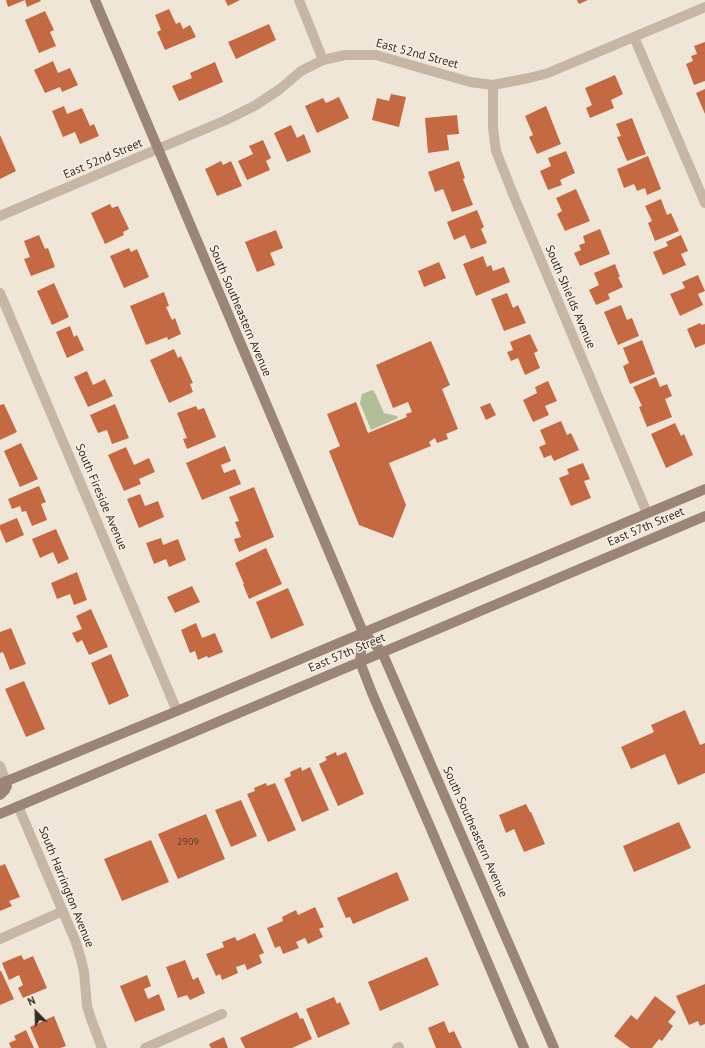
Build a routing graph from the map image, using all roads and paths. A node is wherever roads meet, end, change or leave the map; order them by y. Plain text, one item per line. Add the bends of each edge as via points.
1 (95, 0) edge
2 (299, 0) edge
3 (705, 7) edge
4 (634, 38) junction
5 (323, 60) junction
6 (493, 85) junction
7 (157, 150) junction
8 (705, 203) edge
9 (0, 216) edge
10 (0, 293) edge
11 (705, 489) edge
12 (647, 513) junction
13 (705, 516) edge
14 (363, 632) junction
15 (382, 652) junction
16 (360, 662) junction
17 (177, 711) junction
18 (0, 766) edge
19 (3, 783) edge
20 (0, 795) edge
21 (18, 806) junction
22 (0, 814) edge
23 (63, 911) junction
24 (0, 939) edge
25 (222, 1014) dead end
26 (102, 1048) edge
27 (145, 1048) edge
28 (524, 1048) edge
29 (554, 1048) edge

1 - 7 main road, South Southeastern Avenue
2 - 5 street
3 - 4 street, East 52nd Street
4 - 6 street, East 52nd Street via 548,73
4 - 8 street
5 - 6 street, East 52nd Street via 345,55 376,55 470,82
5 - 7 street, East 52nd Street via 301,71 256,105
6 - 12 street, South Shields Avenue via 496,151
7 - 9 street, East 52nd Street
7 - 14 main road, South Southeastern Avenue
10 - 17 street, South Fireside Avenue
11 - 12 main road, East 57th Street
12 - 14 main road, East 57th Street
13 - 15 main road, East 57th Street
14 - 15 main road, South Southeastern Avenue
14 - 16 main road, South Southeastern Avenue
14 - 17 main road, East 57th Street
15 - 16 main road, East 57th Street
15 - 29 main road, South Southeastern Avenue
16 - 21 main road, East 57th Street
16 - 28 main road, South Southeastern Avenue
17 - 19 main road, East 57th Street
18 - 19 street
19 - 20 main road via 7,786 6,790
21 - 22 main road, East 57th Street
21 - 23 street, South Harrington Avenue
23 - 24 street
23 - 26 street, South Harrington Avenue via 81,959 87,1006
25 - 27 street

